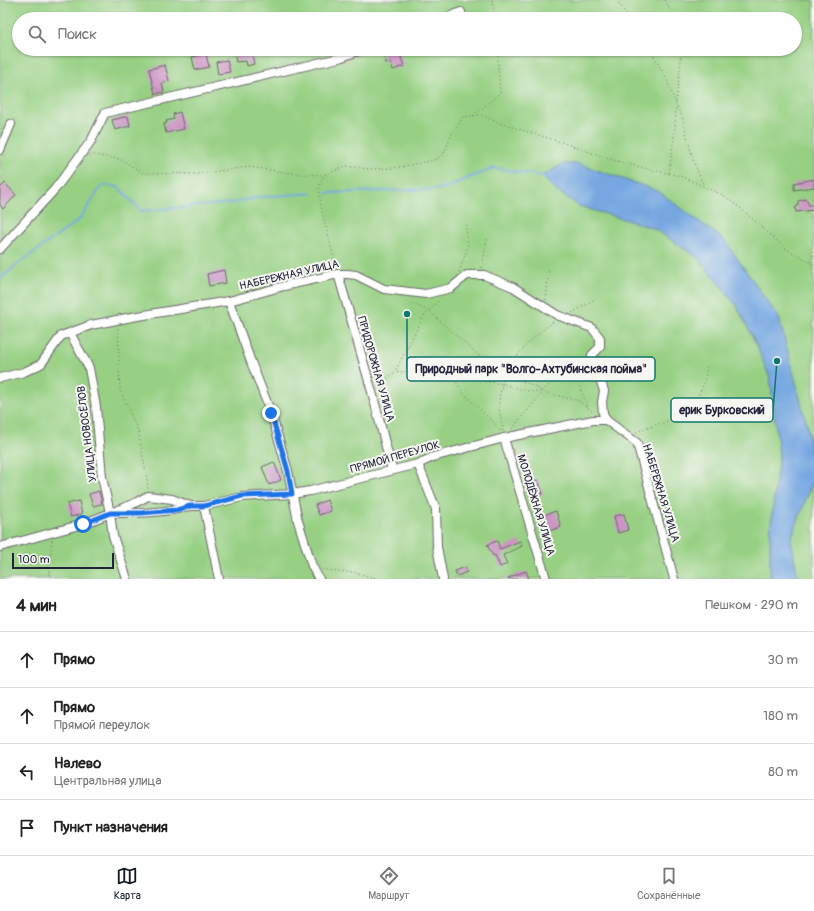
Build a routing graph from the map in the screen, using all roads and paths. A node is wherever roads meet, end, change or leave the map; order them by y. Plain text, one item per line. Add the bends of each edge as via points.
1 (492, 0) edge
2 (617, 0) edge
3 (665, 0) edge
4 (495, 12) edge
5 (625, 12) edge
6 (671, 12) edge
7 (345, 56) edge
8 (497, 56) edge
9 (654, 56) edge
10 (681, 56) edge
11 (676, 104) junction
12 (472, 116) junction
13 (11, 124) dead end
14 (0, 150) edge
15 (88, 157) dead end
16 (668, 174) junction
17 (324, 175) junction
18 (705, 187) junction
19 (487, 238) dead end
20 (814, 243) edge
21 (0, 249) edge
22 (814, 256) edge
23 (814, 264) edge
24 (482, 268) dead end
25 (549, 268) dead end
26 (338, 274) junction
27 (402, 299) dead end
28 (595, 299) dead end
29 (229, 301) junction
30 (546, 307) junction
31 (565, 317) junction
32 (118, 320) junction
33 (70, 333) junction
34 (592, 355) junction
35 (576, 366) junction
36 (707, 367) dead end
37 (507, 375) junction
38 (452, 376) junction
39 (0, 378) edge
40 (502, 384) junction
41 (372, 392) junction
42 (543, 392) junction
43 (589, 409) junction
44 (595, 413) dead end
45 (606, 420) junction
46 (630, 434) dead end
47 (504, 438) junction
48 (418, 464) junction
49 (392, 470) junction
50 (292, 494) junction
51 (148, 496) junction
52 (190, 506) junction
53 (204, 506) junction
54 (110, 513) junction
55 (52, 532) junction
56 (0, 547) edge
57 (312, 566) junction
58 (48, 579) edge
59 (52, 579) edge
60 (127, 579) edge
61 (219, 579) edge
62 (319, 579) edge
63 (380, 579) edge
64 (443, 579) edge
65 (546, 579) edge
66 (674, 579) edge

1 - 4 path
2 - 5 path
3 - 6 path
7 - 21 street via 105,113 91,141 55,189
8 - 12 path via 500,93
9 - 11 path
10 - 11 path
11 - 16 path
11 - 18 path via 694,163
12 - 16 path via 481,115 498,124 616,161
12 - 17 path via 463,117 444,152 430,162 394,168 369,169 346,166
13 - 14 street
15 - 17 path via 94,155 120,159 144,173 198,174 249,168
16 - 18 path via 680,176
17 - 26 path via 319,187 321,208
18 - 23 path via 739,207 785,248
19 - 24 path
20 - 22 path
25 - 30 path
26 - 29 street, НАБЕРЕЖНАЯ УЛИЦА
26 - 30 street, НАБЕРЕЖНАЯ УЛИЦА via 356,275 384,289 426,294 451,288 466,276 484,276 513,287
26 - 41 street, ПРИДОРОЖНАЯ УЛИЦА
27 - 37 path via 429,311 477,354
28 - 31 path
29 - 32 street, НАБЕРЕЖНАЯ УЛИЦА
29 - 50 street via 271,413
30 - 31 street, НАБЕРЕЖНАЯ УЛИЦА
31 - 34 street, НАБЕРЕЖНАЯ УЛИЦА via 592,328 600,338 600,347
31 - 37 path via 538,333 514,360
32 - 33 street, НАБЕРЕЖНАЯ УЛИЦА via 91,325
32 - 51 path via 120,390 138,432
33 - 39 street, НАБЕРЕЖНАЯ УЛИЦА via 61,336 41,364 24,372
33 - 54 street, УЛИЦА НОВОСЁЛОВ via 89,368 96,407 102,477
34 - 35 path
34 - 45 street via 604,391 602,402
35 - 42 path
35 - 43 path via 578,383
36 - 46 path via 704,384 696,399 681,416
37 - 40 path
37 - 42 path
38 - 40 path
38 - 41 path via 422,370 394,373
38 - 47 path via 464,394 494,423
40 - 42 path
40 - 47 path via 499,404
41 - 49 street, ПРИДОРОЖНАЯ УЛИЦА
42 - 43 path via 579,401
42 - 47 path
43 - 44 path
45 - 47 street, ПРЯМОЙ ПЕРЕУЛОК via 593,420
45 - 66 street, НАБЕРЕЖНАЯ УЛИЦА via 637,444
47 - 48 street, ПРЯМОЙ ПЕРЕУЛОК via 433,457
47 - 65 street, МОЛОДЁЖНАЯ УЛИЦА
48 - 49 street, ПРЯМОЙ ПЕРЕУЛОК
48 - 64 street via 436,510 437,547
49 - 50 street, ПРЯМОЙ ПЕРЕУЛОК
50 - 53 street, ПРЯМОЙ ПЕРЕУЛОК via 242,496
50 - 57 street
51 - 52 street, ПРЯМОЙ ПЕРЕУЛОК via 172,499
51 - 54 street
52 - 53 street, ПРЯМОЙ ПЕРЕУЛОК
52 - 54 street, ПРЯМОЙ ПЕРЕУЛОК via 177,510
53 - 61 street
54 - 55 street via 83,524
54 - 60 street, УЛИЦА НОВОСЁЛОВ via 113,536
55 - 56 street
55 - 58 path
55 - 59 path
57 - 62 street
57 - 63 path

